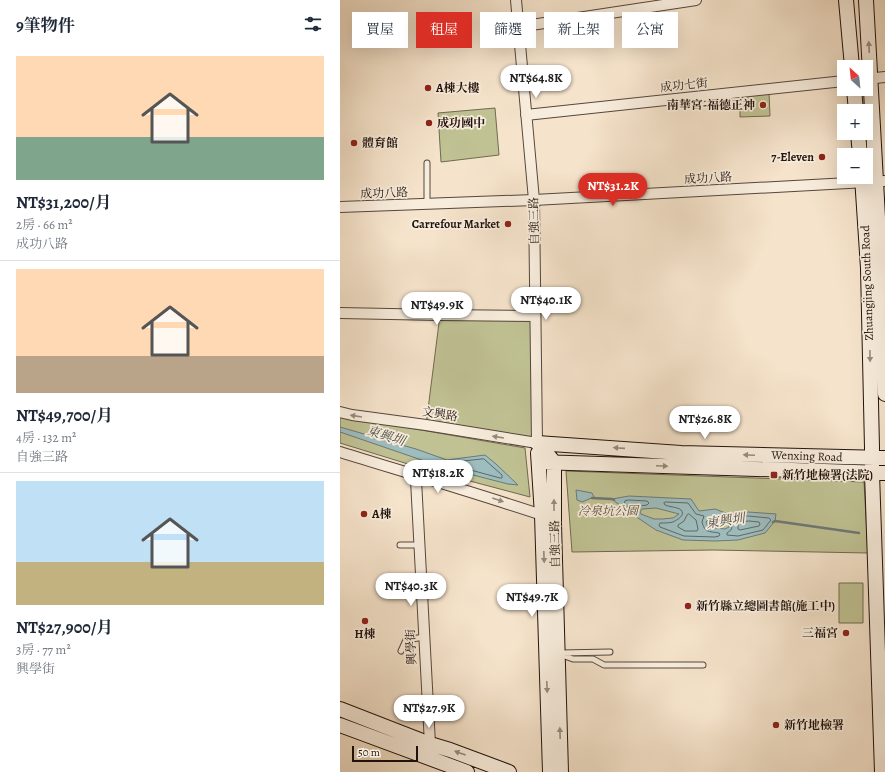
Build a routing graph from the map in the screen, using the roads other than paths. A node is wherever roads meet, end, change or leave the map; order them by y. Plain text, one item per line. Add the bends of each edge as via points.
1 (516, 0) edge
2 (696, 0) edge
3 (846, 0) edge
4 (866, 0) edge
5 (517, 12) edge
6 (536, 24) edge
7 (520, 48) edge
8 (851, 60) edge
9 (868, 60) edge
10 (885, 77) edge
11 (873, 78) edge
12 (837, 82) edge
13 (870, 96) edge
14 (526, 115) junction
15 (427, 163) dead end
16 (837, 182) edge
17 (881, 182) edge
18 (862, 184) edge
19 (534, 200) junction
20 (427, 204) junction
21 (340, 207) edge
22 (883, 267) edge
23 (340, 313) edge
24 (535, 316) junction
25 (884, 345) edge
26 (885, 394) edge
27 (340, 412) edge
28 (537, 443) junction
29 (340, 452) edge
30 (879, 458) edge
31 (539, 462) junction
32 (554, 462) junction
33 (878, 473) edge
34 (418, 477) junction
35 (542, 515) junction
36 (400, 545) dead end
37 (419, 545) junction
38 (424, 637) junction
39 (401, 651) dead end
40 (610, 652) dead end
41 (558, 654) junction
42 (703, 665) dead end
43 (340, 709) edge
44 (340, 725) edge
45 (430, 744) junction
46 (468, 772) edge
47 (509, 772) edge
48 (550, 772) edge
49 (561, 772) edge
50 (882, 772) edge

1 - 5 street, 自強三路
2 - 6 street
3 - 8 street
9 -> 4 street, Zhuangjing South Road
7 - 14 street, 自強三路
10 - 11 street
12 - 14 street, 成功七街
13 - 17 street, Zhuangjing South Road
14 - 19 street, 自強三路
15 - 20 lane
16 - 19 street, 成功八路
17 - 22 street, Zhuangjing South Road
18 -> 30 street, Zhuangjing South Road
19 - 20 street, 成功八路
19 - 24 street, 自強三路
20 - 21 street, 成功八路
22 - 25 street, Zhuangjing South Road
23 - 24 street
24 - 28 street, 自強三路
25 - 26 street, Zhuangjing South Road
28 -> 27 street, 文興路
30 -> 28 street, Wenxing Road via 681,453
28 - 31 street, 自強三路
28 - 32 street
29 - 34 street
30 - 33 street, Zhuangjing South Road
31 - 32 street, Wenxing Road
31 - 35 street, 自強三路
32 -> 33 street, Wenxing Road
41 -> 32 street, 自強三路
33 - 50 street, Zhuangjing South Road
34 -> 35 street
34 - 37 street, 興學街 via 416,480
35 -> 48 street, 自強三路
36 - 37 lane
37 - 38 street, 興學街
38 - 39 lane via 406,640
38 - 45 street, 興學街
40 - 41 lane
41 - 42 lane via 573,659 593,659 604,665
49 -> 41 street, 自強三路
43 - 45 street
44 - 46 street
47 -> 45 street

